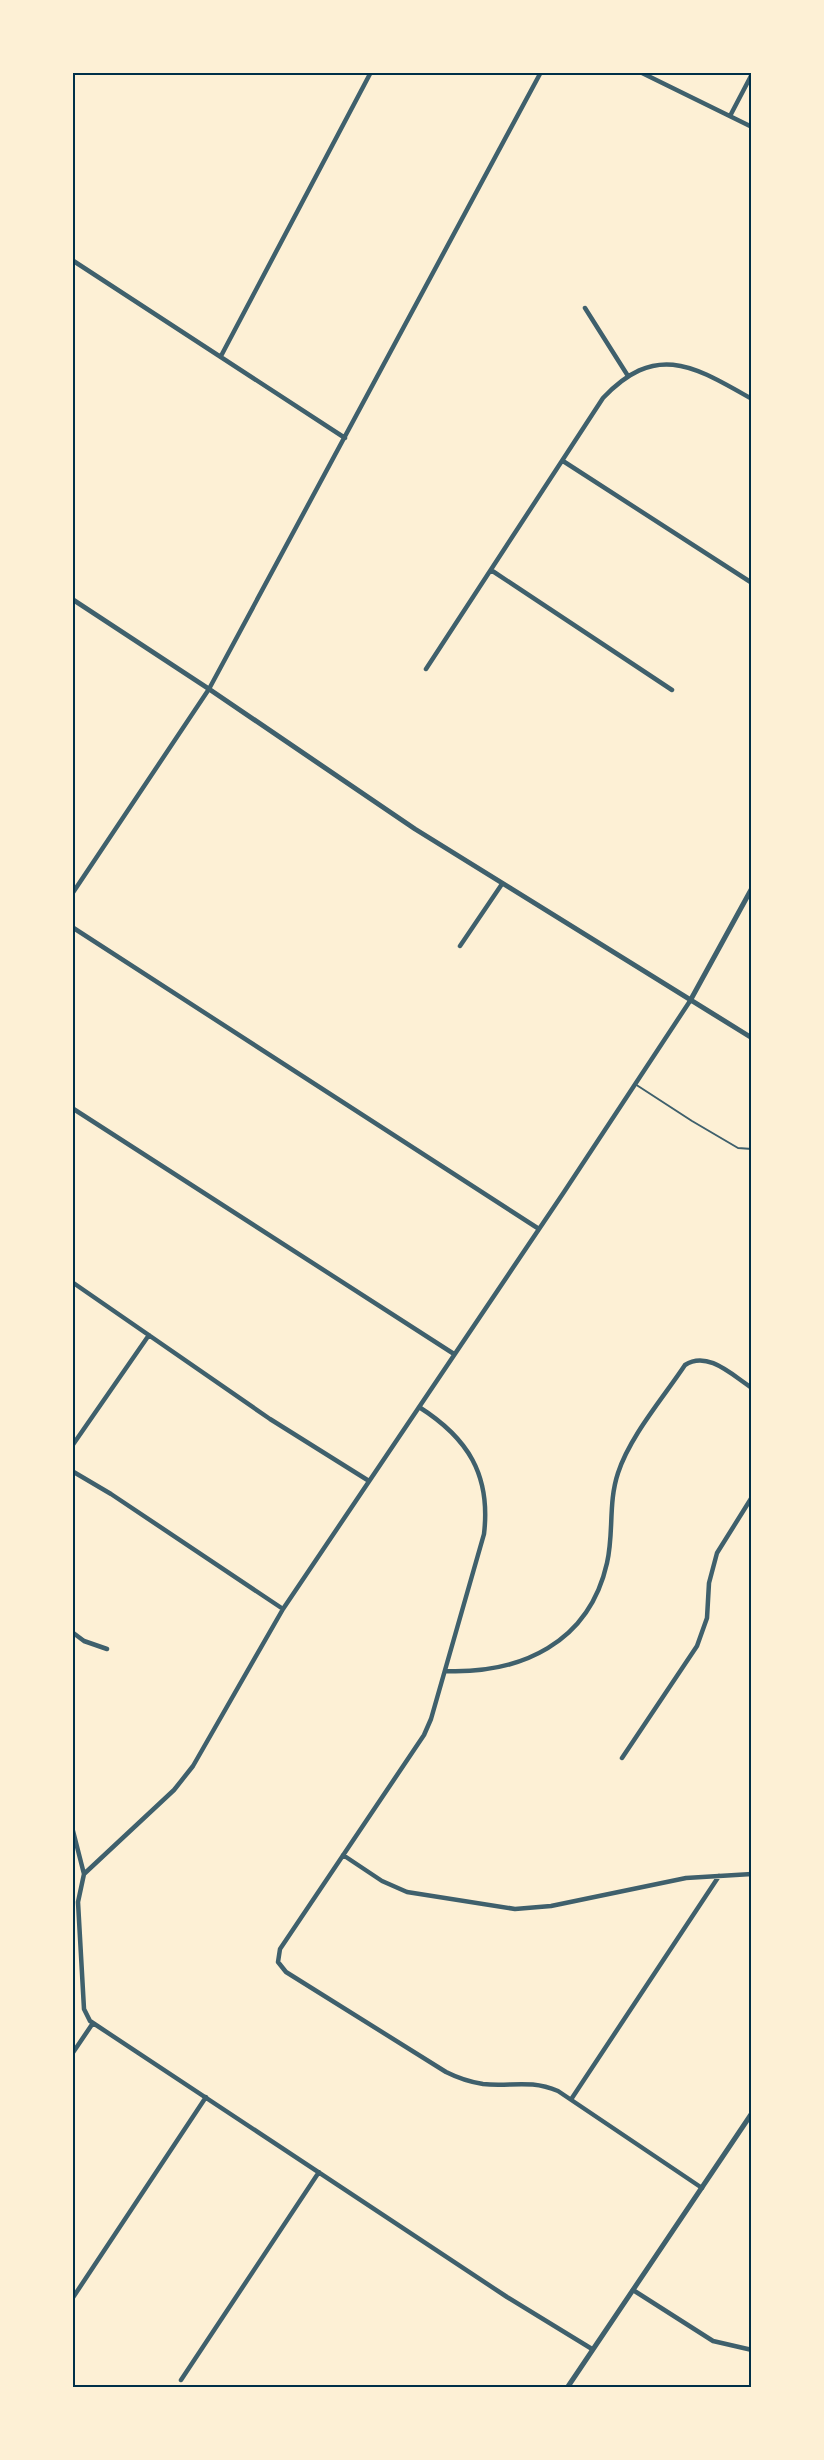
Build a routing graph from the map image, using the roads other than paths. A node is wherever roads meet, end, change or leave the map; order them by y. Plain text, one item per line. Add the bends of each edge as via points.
1 (371, 72) edge
2 (541, 72) edge
3 (640, 72) edge
4 (752, 74) edge
5 (730, 116) junction
6 (752, 126) edge
7 (72, 260) edge
8 (585, 308) dead end
9 (221, 356) junction
10 (628, 376) junction
11 (752, 399) edge
12 (345, 438) junction
13 (562, 461) junction
14 (491, 570) junction
15 (752, 584) edge
16 (72, 600) edge
17 (426, 669) dead end
18 (210, 689) junction
19 (672, 690) dead end
20 (502, 884) junction
21 (752, 888) edge
22 (72, 894) edge
23 (72, 927) edge
24 (460, 946) dead end
25 (690, 1001) junction
26 (752, 1038) edge
27 (635, 1084) junction
28 (72, 1108) edge
29 (752, 1149) edge
30 (539, 1229) junction
31 (72, 1282) edge
32 (149, 1335) junction
33 (454, 1354) junction
34 (752, 1389) edge
35 (419, 1407) junction
36 (72, 1446) edge
37 (72, 1471) edge
38 (369, 1480) junction
39 (752, 1497) edge
40 (745, 1508) junction
41 (752, 1513) edge
42 (283, 1609) junction
43 (72, 1632) edge
44 (107, 1649) dead end
45 (445, 1671) junction
46 (622, 1758) dead end
47 (72, 1827) edge
48 (344, 1855) junction
49 (84, 1874) junction
50 (752, 1874) edge
51 (719, 1876) junction
52 (93, 2023) junction
53 (72, 2054) edge
54 (206, 2097) junction
55 (572, 2098) junction
56 (752, 2114) edge
57 (319, 2172) junction
58 (702, 2188) junction
59 (633, 2290) junction
60 (72, 2299) edge
61 (592, 2349) junction
62 (752, 2350) edge
63 (181, 2380) dead end
64 (567, 2388) edge

1 - 9 street
2 - 12 street
3 - 5 street
4 - 5 street
5 - 6 street
7 - 9 street
8 - 10 street
9 - 12 street
10 - 11 street via 652,366 678,365 704,372
10 - 13 street via 603,398
12 - 18 street
13 - 14 street
13 - 15 street
14 - 17 street
14 - 19 street
16 - 18 street
18 - 20 street
18 - 22 street
20 - 24 street
20 - 25 street
21 - 25 street
23 - 30 street
25 - 26 street
25 - 27 street
27 - 29 lane via 738,1148
27 - 30 street
28 - 33 street
30 - 33 street
31 - 32 street
32 - 36 street
32 - 38 street via 270,1419
33 - 35 street
34 - 45 street via 710,1361 697,1360 686,1365 634,1441 618,1472 610,1510 607,1563 596,1593 577,1623 551,1647 523,1662 484,1671
35 - 38 street
35 - 45 street via 466,1447 480,1475 486,1506 484,1533
37 - 42 street
38 - 42 street
39 - 40 street
40 - 41 street
40 - 46 street via 712,1565 707,1618 697,1646
42 - 49 street via 193,1766 174,1790
43 - 44 street
45 - 48 street via 424,1735
47 - 49 street
48 - 51 street via 382,1881 407,1892 515,1909 551,1906 686,1878
48 - 55 street via 278,1955 286,1972 446,2072 485,2084 538,2084
49 - 52 street via 78,1902 79,1929 84,2009
50 - 51 street
51 - 55 street
52 - 53 street
52 - 54 street
54 - 57 street
54 - 60 street
55 - 58 street
56 - 58 street
57 - 61 street
57 - 63 street
58 - 59 street
59 - 61 street
59 - 62 street via 713,2341
61 - 64 street

